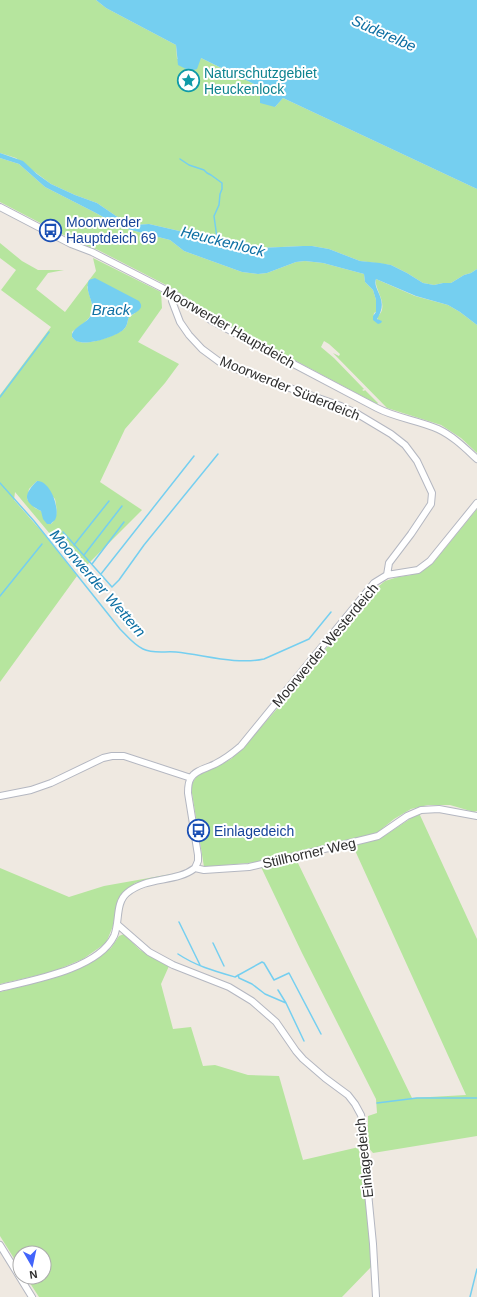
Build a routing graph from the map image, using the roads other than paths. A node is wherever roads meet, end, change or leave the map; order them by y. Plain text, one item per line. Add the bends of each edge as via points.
1 (0, 207) edge
2 (174, 294) junction
3 (477, 459) edge
4 (432, 493) joint
5 (477, 503) edge
6 (387, 575) junction
7 (191, 778) junction
8 (0, 796) edge
9 (477, 816) edge
10 (195, 868) junction
11 (118, 925) junction
12 (0, 988) edge
13 (0, 1245) edge
14 (32, 1297) edge
15 (376, 1297) edge

1 - 2 street, Moorwerder Hauptdeich
2 - 3 street, Moorwerder Hauptdeich via 212,321 376,408 439,429 458,441
2 - 4 street, Moorwerder Süderdeich via 172,301 184,329 211,356 244,372 341,406 391,434 412,453
4 - 6 street, Moorwerder Westerdeich via 431,504 389,563
5 - 6 street via 430,561 418,570
6 - 7 street, Moorwerder Westerdeich via 368,589 241,746
7 - 8 street via 124,756 112,756 51,783
7 - 10 street via 188,793 198,854
9 - 10 street, Stillhorner Weg via 428,808 414,812 378,836 366,840 249,867 204,870
10 - 11 street, Stillhorner Weg via 182,875 135,887 121,901
11 - 12 street via 104,949 85,962 53,975
11 - 15 street, Einlagedeich via 149,952 173,965 228,987 252,1001 270,1016 311,1067 351,1099 359,1110 363,1124 364,1162 374,1244
13 - 14 street

